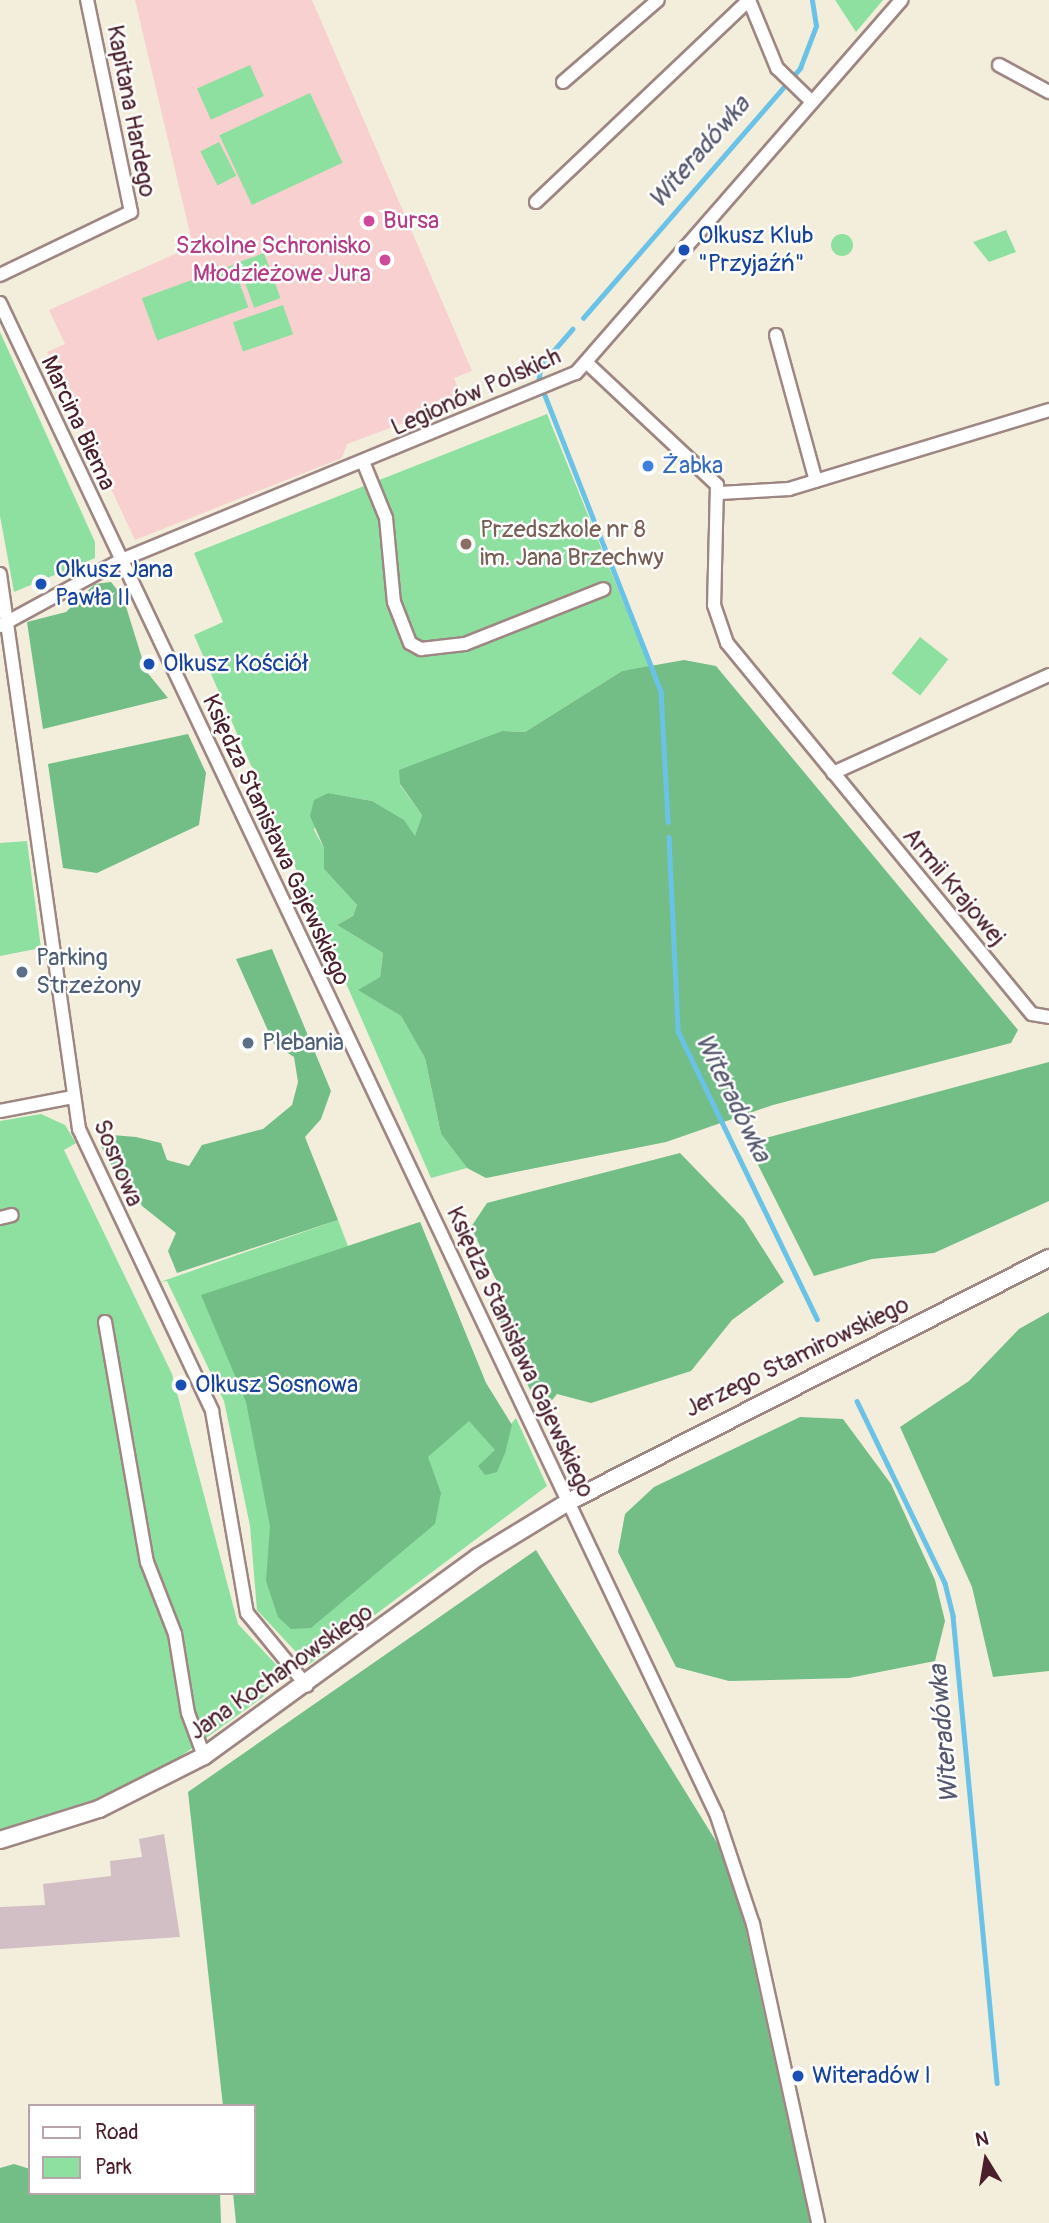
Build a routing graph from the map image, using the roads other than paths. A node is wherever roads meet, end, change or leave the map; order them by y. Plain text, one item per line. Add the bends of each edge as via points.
1 (87, 0) edge
2 (658, 0) edge
3 (749, 0) edge
4 (901, 0) edge
5 (999, 65) dead end
6 (563, 82) dead end
7 (1049, 92) edge
8 (811, 101) junction
9 (536, 202) dead end
10 (0, 275) edge
11 (0, 303) edge
12 (776, 335) dead end
13 (586, 362) junction
14 (1049, 410) edge
15 (364, 464) junction
16 (816, 481) junction
17 (720, 492) junction
18 (119, 561) junction
19 (0, 574) edge
20 (604, 589) dead end
21 (3, 625) edge
22 (1049, 676) edge
23 (833, 773) junction
24 (1049, 1017) edge
25 (73, 1097) junction
26 (0, 1111) edge
27 (1049, 1258) edge
28 (105, 1322) dead end
29 (568, 1502) junction
30 (307, 1686) junction
31 (204, 1756) junction
32 (0, 1840) edge
33 (818, 2223) edge

1 - 10 street, Kapitana Hardego via 131,212
2 - 6 street
3 - 8 street via 787,81
3 - 9 street
4 - 8 street, Legionów Polskich
5 - 7 street
8 - 13 street, Legionów Polskich
11 - 18 street, Marcina Biema
12 - 16 street
13 - 15 street, Legionów Polskich via 542,391
13 - 17 street
14 - 16 street
15 - 18 street, Legionów Polskich
15 - 20 street via 386,518 394,602 410,643 421,649 464,644
16 - 17 street
17 - 23 street, Armii Krajowej via 717,621 742,664
18 - 21 street, Legionów Polskich
18 - 29 street, Księdza Stanisława Gajewskiego
19 - 21 street, Sosnowa
21 - 25 street, Sosnowa
22 - 23 street
23 - 24 street, Armii Krajowej via 1032,1014
25 - 26 street
25 - 30 street, Sosnowa via 89,1160 212,1411 247,1613
27 - 29 main road, Jerzego Stamirowskiego via 837,1361
28 - 31 street via 148,1562 175,1634 188,1713
29 - 30 main road, Jana Kochanowskiego via 478,1558
29 - 33 street, Księdza Stanisława Gajewskiego via 738,1873
30 - 31 main road, Jana Kochanowskiego
31 - 32 main road, Jana Kochanowskiego via 99,1809

